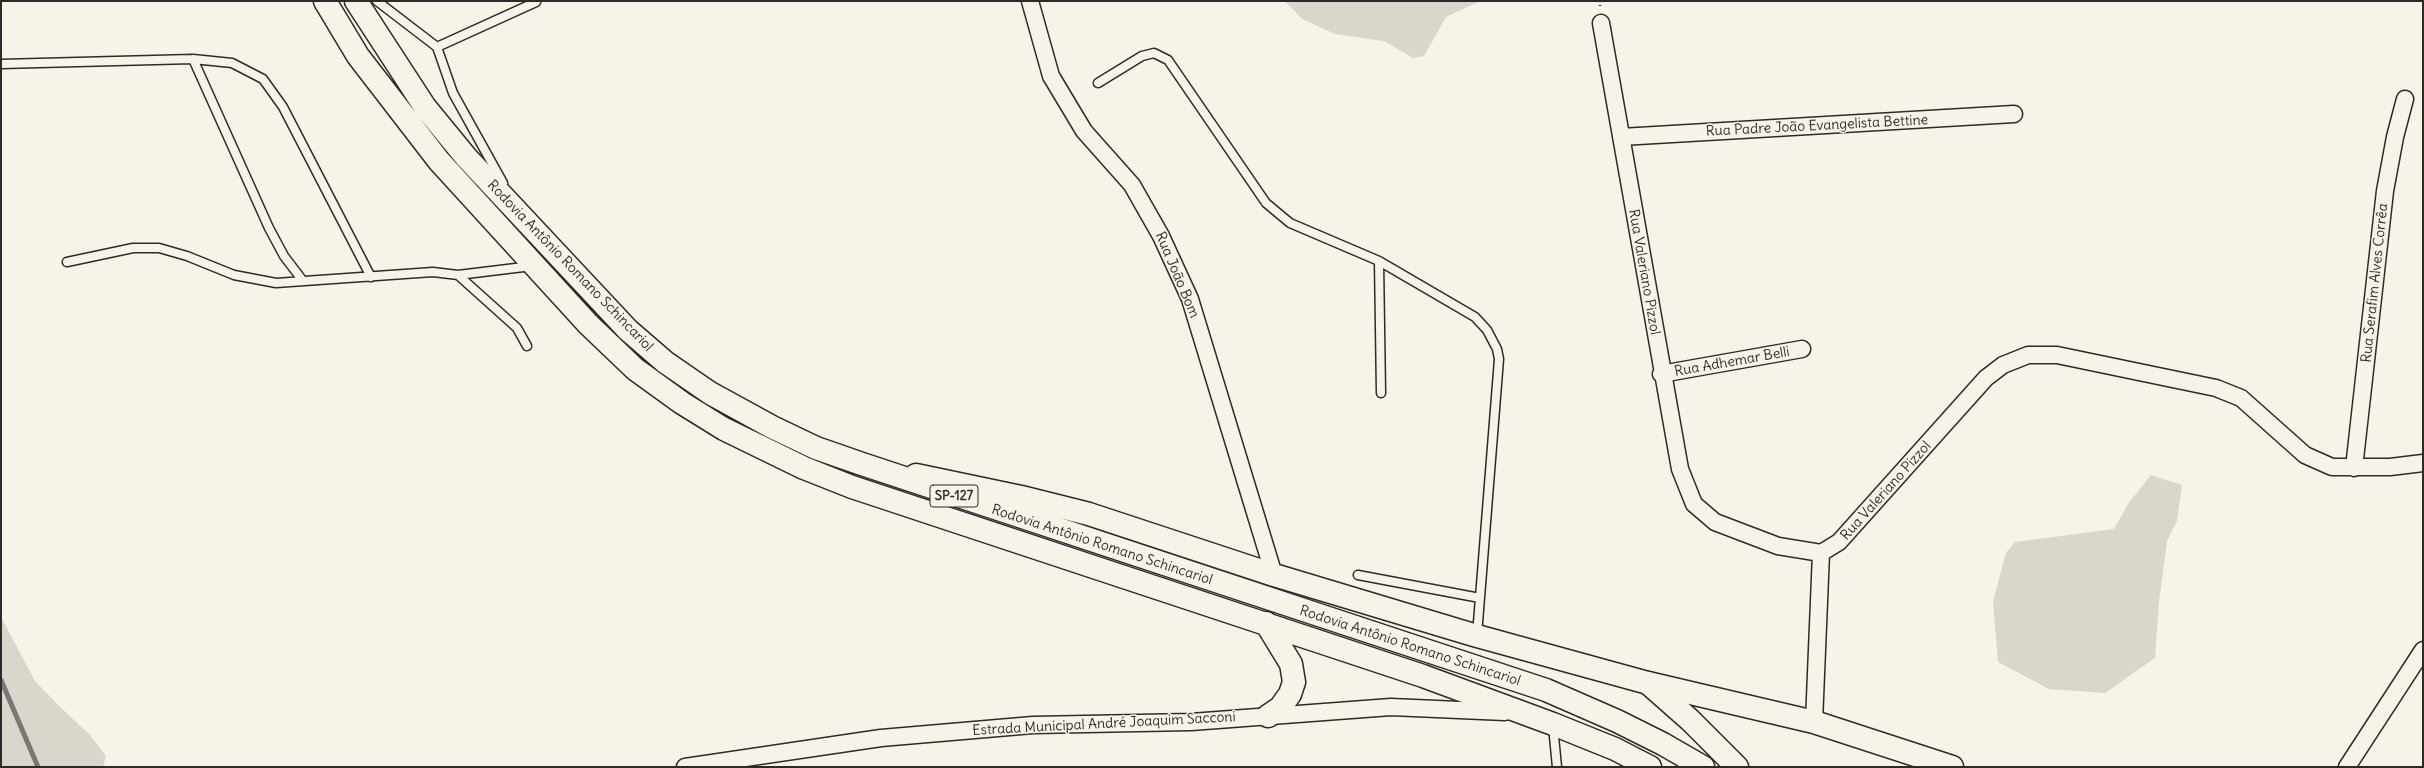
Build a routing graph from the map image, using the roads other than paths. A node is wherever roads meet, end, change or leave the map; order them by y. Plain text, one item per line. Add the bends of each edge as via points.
1 (325, 1) edge
2 (356, 1) edge
3 (377, 1) edge
4 (1030, 1) edge
5 (536, 2) edge
6 (1602, 23) dead end
7 (437, 47) junction
8 (193, 59) junction
9 (1, 64) edge
10 (1098, 83) dead end
11 (2405, 99) dead end
12 (2014, 114) dead end
13 (1621, 138) junction
14 (520, 214) junction
15 (1379, 261) junction
16 (67, 262) dead end
17 (534, 266) junction
18 (458, 275) junction
19 (371, 277) junction
20 (303, 281) junction
21 (526, 346) dead end
22 (1802, 350) dead end
23 (1661, 374) junction
24 (1381, 393) dead end
25 (2423, 463) edge
26 (862, 464) junction
27 (2354, 468) junction
28 (1821, 553) junction
29 (1274, 575) junction
30 (1358, 575) dead end
31 (1480, 598) junction
32 (1266, 623) junction
33 (1477, 636) junction
34 (2423, 650) edge
35 (1648, 683) junction
36 (1525, 713) junction
37 (1268, 716) junction
38 (1814, 722) junction
39 (1553, 724) junction
40 (685, 767) edge
41 (1557, 767) edge
42 (1650, 767) edge
43 (1703, 767) edge
44 (1737, 767) edge
45 (1952, 767) edge
46 (2347, 767) edge

1 - 17 main road, Rodovia Antônio Romano Schincariol / SP-127 via 358,56 395,105 440,161
2 - 14 main road, Rodovia Antônio Romano Schincariol / SP-127 via 424,107 466,157
3 - 7 lane
4 - 29 street, Rua João Bom via 1051,76 1084,131 1132,185 1162,236 1190,299
5 - 7 lane
6 - 13 street, Rua Valeriano Pizzol
7 - 14 lane via 453,93
8 - 9 lane
8 - 19 lane via 232,63 263,78 283,107
8 - 20 lane via 269,228 284,256
10 - 15 lane via 1142,56 1154,53 1168,60 1266,203 1290,223
11 - 27 street, Rua Serafim Alves Corrêa via 2385,192
12 - 13 street, Rua Padre João Evangelista Bettine
13 - 23 street, Rua Valeriano Pizzol
14 - 26 main road, Rodovia Antônio Romano Schincariol / SP-127 via 628,330 664,362 710,393 772,427 816,448
15 - 24 lane
15 - 31 lane via 1475,317 1487,330 1497,349 1499,359
16 - 20 lane via 134,248 159,248 254,280 276,283
17 - 18 lane
17 - 32 main road, Rodovia Antônio Romano Schincariol / SP-127 via 588,324 635,369 682,403 763,449 852,487
18 - 19 lane via 433,272
18 - 21 lane via 517,328
19 - 20 lane
22 - 23 street, Rua Adhemar Belli
23 - 28 street, Rua Valeriano Pizzol via 1680,470 1694,504 1715,522 1778,546
25 - 27 street, Rua Valeriano Pizzol
26 - 29 main road via 956,482 1089,514
26 - 43 main road, Rodovia Antônio Romano Schincariol / SP-127 via 1546,690 1623,724
27 - 28 street, Rua Valeriano Pizzol via 2332,467 2305,455 2241,398 2216,388 2057,355 2028,355 2003,365 1986,378 1840,542
28 - 38 street
29 - 33 main road
30 - 31 lane
31 - 33 lane
32 - 36 main road, Rodovia Antônio Romano Schincariol / SP-127
32 - 37 main road via 1291,664 1294,682 1290,694 1280,708
33 - 35 main road
34 - 46 street
35 - 38 main road
35 - 44 main road
36 - 37 street, Estrada Municipal André Joaquim Sacconi via 1391,707
36 - 39 main road, Rodovia Antônio Romano Schincariol / SP-127
37 - 40 street, Estrada Municipal André Joaquim Sacconi via 1191,722 1032,725 938,732
38 - 45 main road
39 - 41 lane
39 - 42 main road, Rodovia Antônio Romano Schincariol / SP-127 via 1615,749

